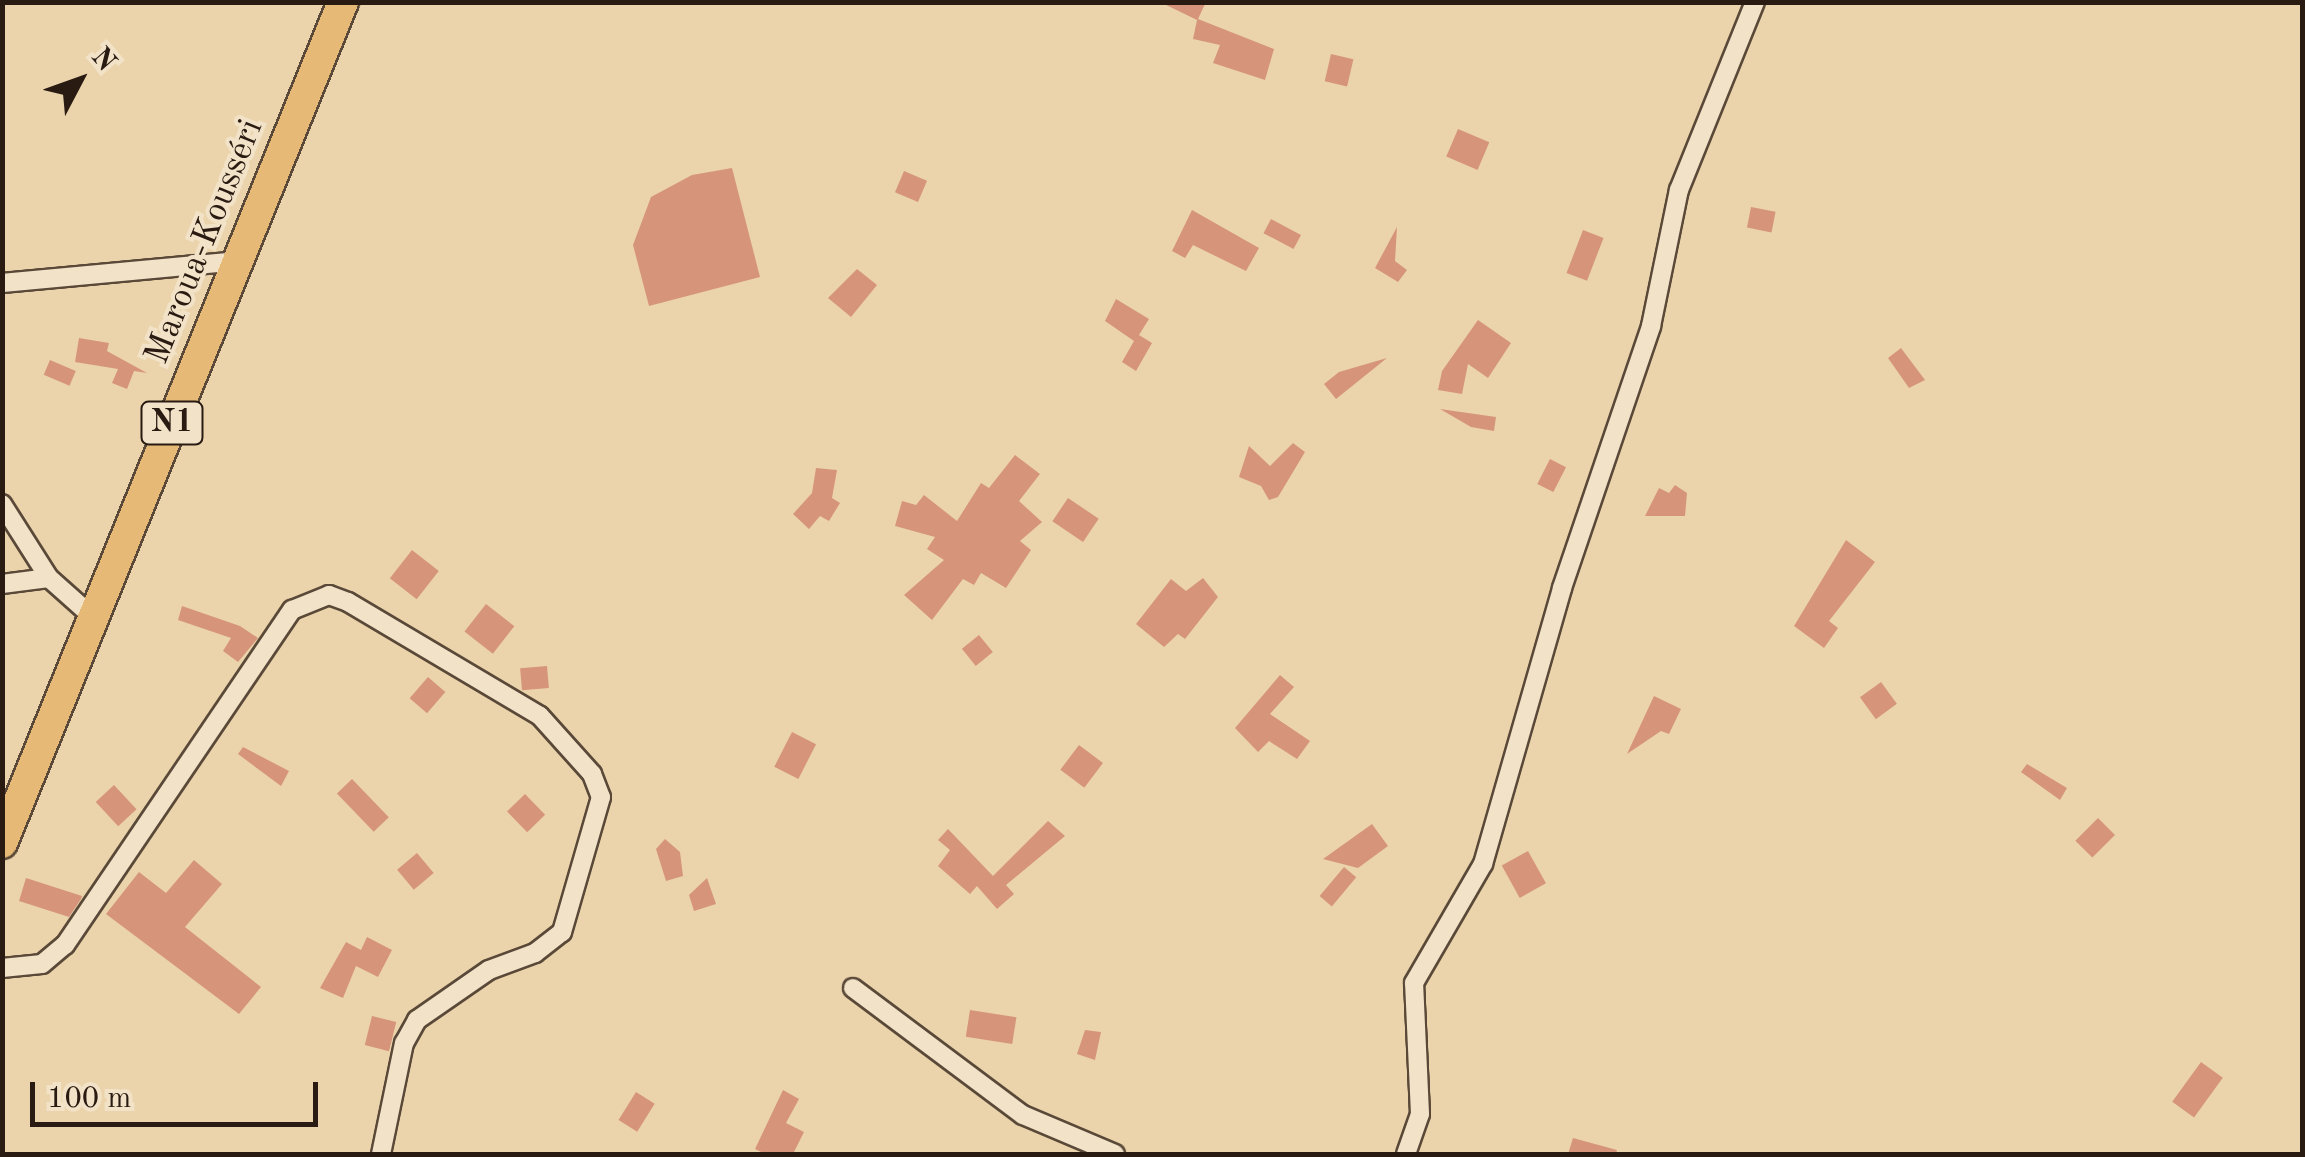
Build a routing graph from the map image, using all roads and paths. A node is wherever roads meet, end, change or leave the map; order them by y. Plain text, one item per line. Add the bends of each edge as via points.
1 (344, 2) edge
2 (1755, 2) edge
3 (238, 260) junction
4 (2, 283) edge
5 (2, 504) edge
6 (49, 578) junction
7 (2, 584) edge
8 (93, 616) junction
9 (3, 842) edge
10 (2, 968) edge
11 (853, 988) dead end
12 (381, 1154) edge
13 (1115, 1154) edge
14 (1406, 1154) edge

1 - 3 highway, Maroua-Kousséri / N1
2 - 14 street via 1679,190 1651,326 1562,588 1483,864 1414,983 1421,1099
3 - 4 street
3 - 8 highway, Maroua-Kousséri / N1
5 - 6 street
6 - 7 street
6 - 8 street
8 - 9 highway, Maroua-Kousséri / N1
10 - 12 street via 42,964 65,946 292,610 329,594 348,602 540,716 592,774 601,797 562,932 536,953 488,970 417,1020 404,1043
11 - 13 street via 1023,1115

